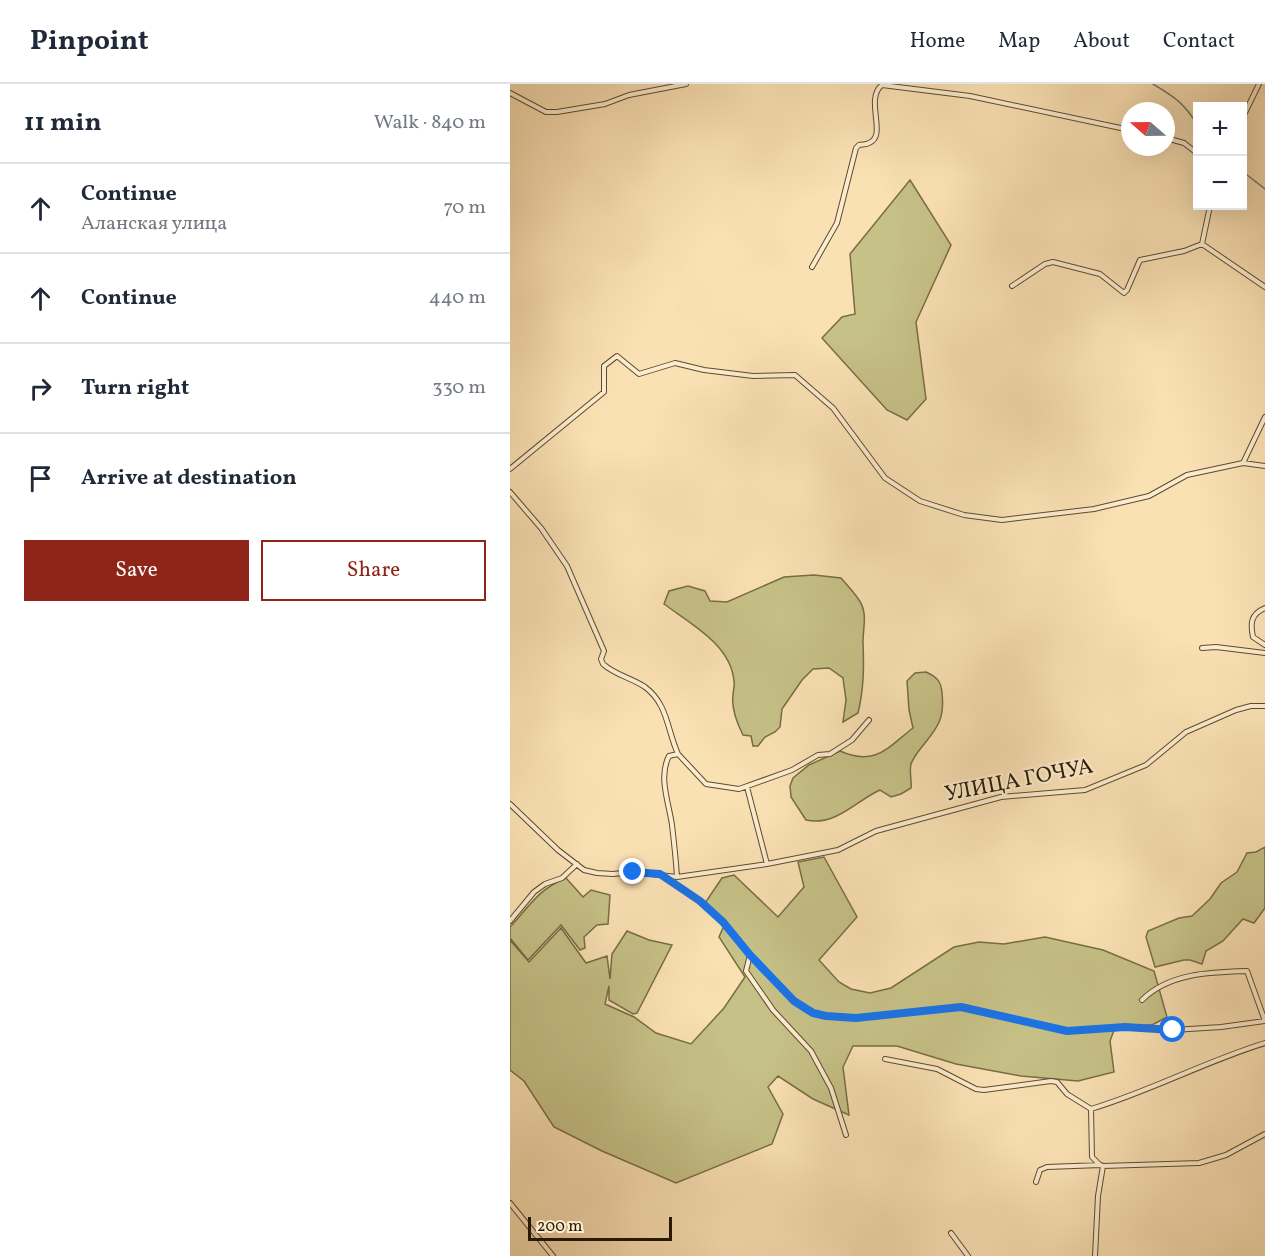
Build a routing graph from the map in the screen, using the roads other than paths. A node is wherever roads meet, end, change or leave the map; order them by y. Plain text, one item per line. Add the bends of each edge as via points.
1 (686, 84) edge
2 (1259, 84) edge
3 (510, 93) edge
4 (1247, 109) edge
5 (1121, 128) edge
6 (1175, 140) edge
7 (1193, 151) edge
8 (1208, 210) edge
9 (1202, 244) junction
10 (812, 267) dead end
11 (1012, 286) dead end
12 (1265, 287) edge
13 (1265, 417) edge
14 (1243, 463) junction
15 (1265, 466) edge
16 (510, 469) edge
17 (510, 492) edge
18 (1265, 608) edge
19 (1265, 645) edge
20 (1202, 648) dead end
21 (1265, 653) edge
22 (1265, 706) edge
23 (869, 720) dead end
24 (678, 754) junction
25 (747, 787) junction
26 (510, 804) edge
27 (577, 864) junction
28 (767, 864) junction
29 (660, 874) junction
30 (677, 877) junction
31 (510, 921) edge
32 (750, 955) junction
33 (1142, 1000) dead end
34 (1265, 1021) edge
35 (1265, 1043) edge
36 (885, 1059) dead end
37 (1091, 1109) junction
38 (1265, 1134) edge
39 (846, 1135) dead end
40 (1102, 1165) junction
41 (1036, 1182) dead end
42 (510, 1203) edge
43 (951, 1233) dead end
44 (553, 1256) edge
45 (968, 1256) edge
46 (1095, 1256) edge

1 - 3 street via 557,112 546,112
2 - 4 street
5 - 10 street via 970,96 882,85 874,97 874,138 856,148 837,223
6 - 7 street
8 - 9 street
9 - 11 street via 1140,260 1124,293 1100,274 1053,262
9 - 12 street
13 - 14 street
14 - 15 street
14 - 16 street via 1187,475 1149,496 1094,509 1002,520 964,515 920,501 885,478 833,408 795,375 753,376 675,363 639,374 617,356 604,366 604,392
17 - 24 street via 567,566 604,651 603,664 646,688 660,704
18 - 19 street via 1252,618 1251,628 1253,637
20 - 21 street
22 - 28 street, УЛИЦА ГОЧУА via 1236,710 1186,732 1146,765 1085,790 974,803 876,831 838,850
23 - 25 street via 852,740 830,754 818,755
24 - 25 street via 706,784 732,789
24 - 30 street via 669,756 664,770
25 - 28 street
26 - 27 street, УЛИЦА ГОЧУА
27 - 29 street, УЛИЦА ГОЧУА via 597,873
27 - 31 street via 562,878 534,892
28 - 30 street, УЛИЦА ГОЧУА
29 - 30 street, УЛИЦА ГОЧУА
29 - 32 street via 700,901
32 - 34 street via 794,1001 826,1016 856,1018 961,1007 1067,1031 1125,1027 1173,1030
32 - 39 street via 746,971 810,1052 831,1088
33 - 34 street via 1165,983 1185,977 1247,971
35 - 37 street
36 - 37 street via 937,1069 976,1089 1057,1082 1067,1094
37 - 40 street via 1092,1157
38 - 40 street via 1226,1155 1199,1163
40 - 41 street via 1047,1167 1040,1170
40 - 46 street
42 - 44 street
43 - 45 street

